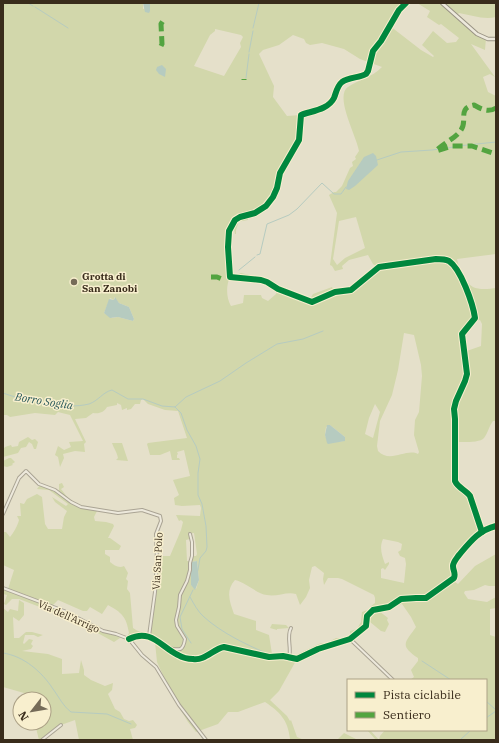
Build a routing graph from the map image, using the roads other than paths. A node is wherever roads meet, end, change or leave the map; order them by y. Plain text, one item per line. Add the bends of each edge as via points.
1 (406, 3) edge
2 (442, 3) edge
3 (496, 39) edge
4 (3, 514) edge
5 (496, 526) edge
6 (482, 532) junction
7 (190, 534) dead end
8 (3, 588) edge
9 (290, 628) dead end
10 (149, 636) junction
11 (128, 639) junction
12 (350, 639) junction
13 (167, 648) junction
14 (289, 657) junction
15 (392, 679) edge
16 (61, 725) dead end
17 (42, 740) edge
18 (206, 740) edge

1 - 6 street via 373,51 366,74 343,82 337,88 329,105 301,115 299,140 280,173 273,197 266,206 255,213 235,220 229,231 230,276 262,280 312,302 335,292 349,291 374,270 383,266 436,259 443,259 453,265 470,297 475,318 462,334 467,374 454,409 455,481 470,496
2 - 3 street via 477,34 488,39
4 - 10 street, Via San Polo via 19,478 26,471 39,484 55,490 81,506 118,513 142,510 160,516 161,521 156,534 155,592
5 - 6 street
6 - 12 street via 472,539 454,562 455,575 451,581 426,598 401,599 372,610 367,616 366,626
7 - 13 street via 190,570 180,595 176,620 185,639 184,644 178,650
8 - 11 street, Via dell'Arrigo via 64,611 103,631
9 - 14 street
10 - 11 street
10 - 13 street
11 - 18 street via 158,670 179,705
12 - 14 street via 297,659
12 - 15 street
13 - 14 street via 182,657 198,660 219,648 231,648 269,657
16 - 17 street

